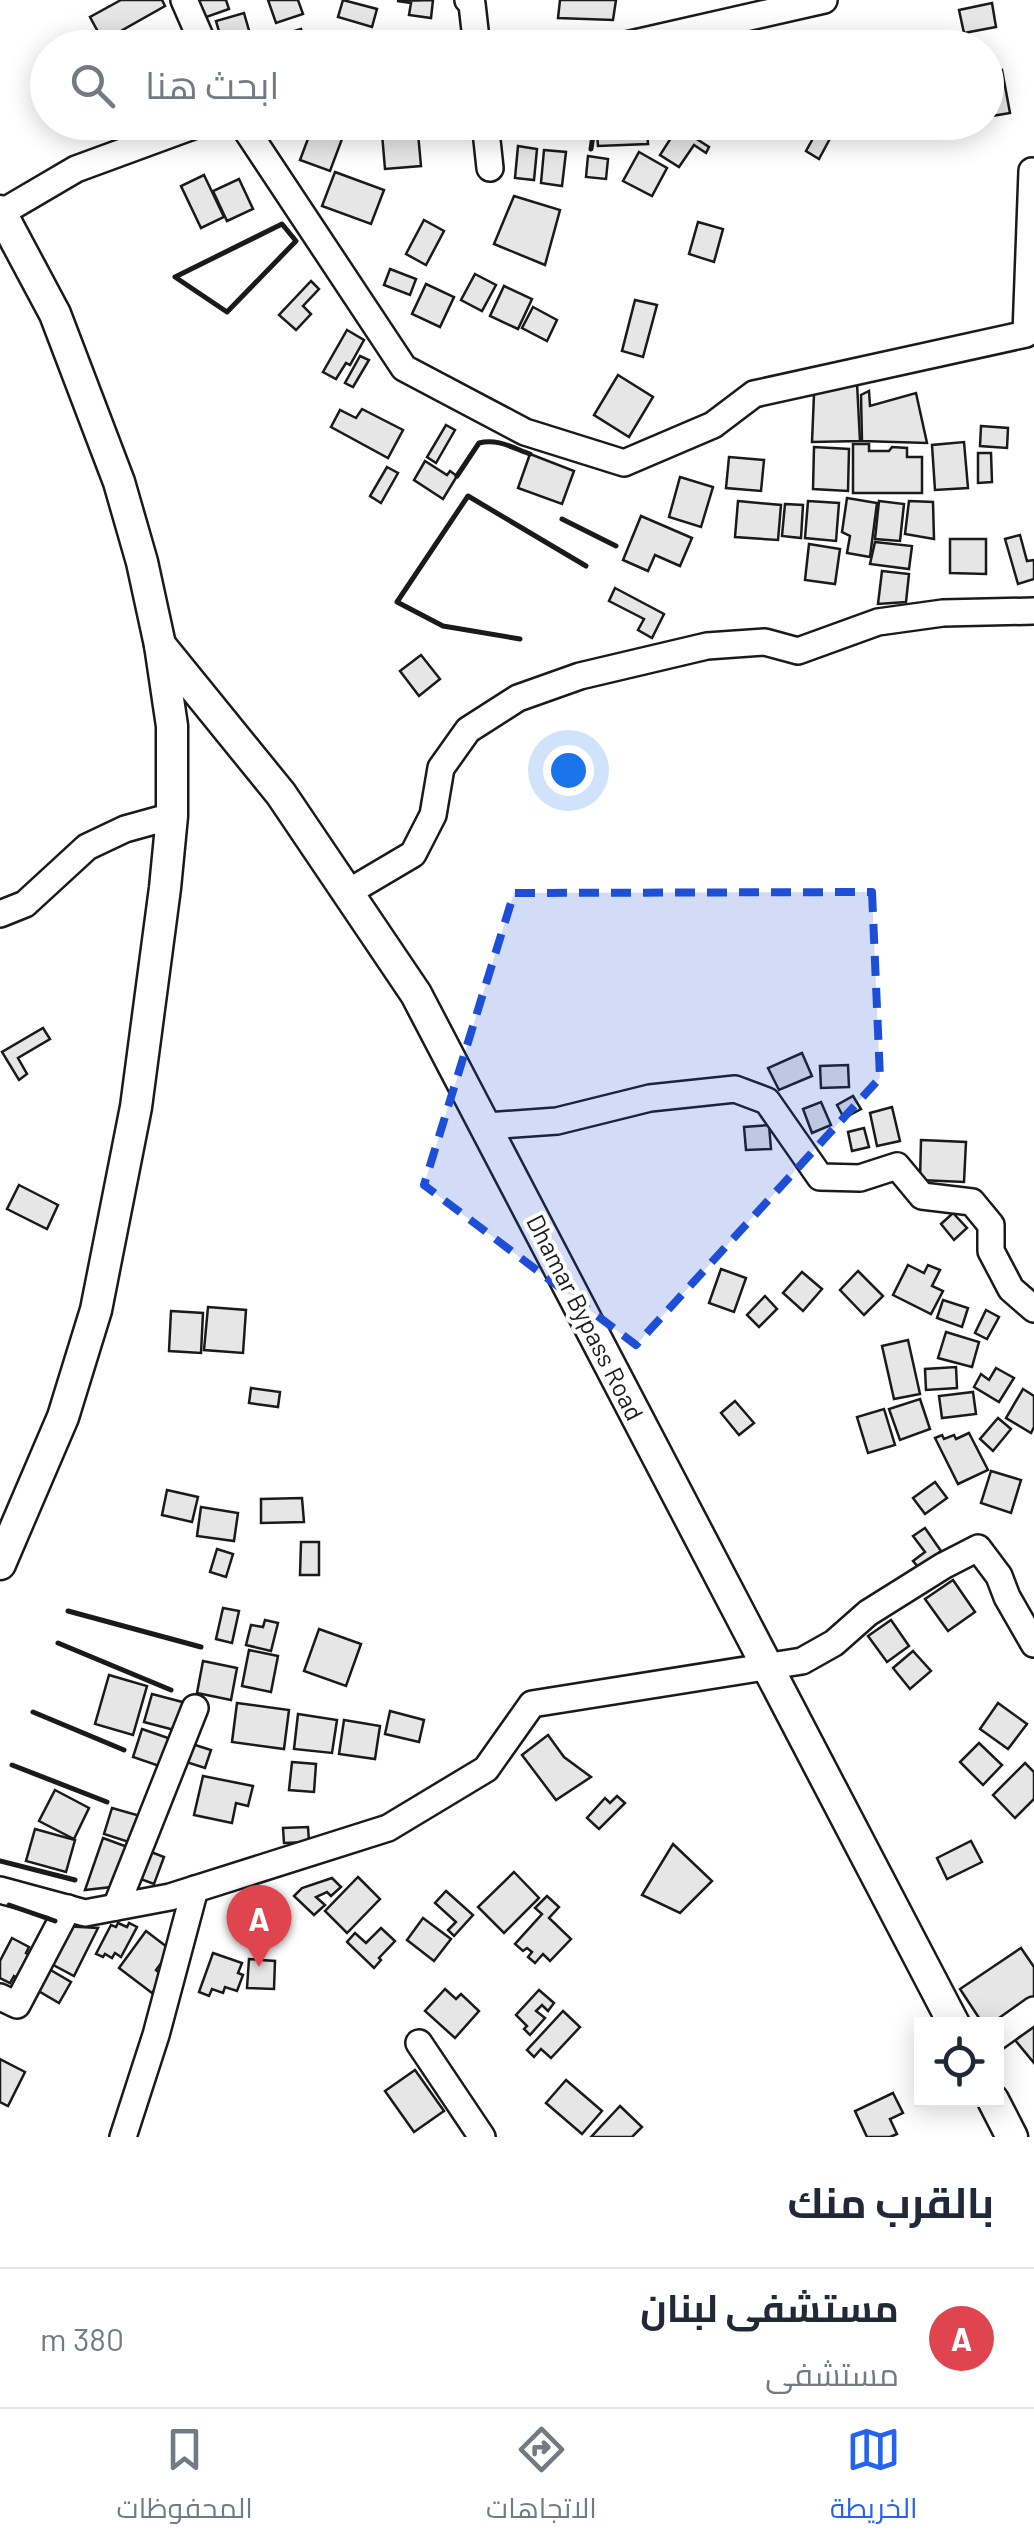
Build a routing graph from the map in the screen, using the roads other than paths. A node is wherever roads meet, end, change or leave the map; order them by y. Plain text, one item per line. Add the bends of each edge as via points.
1 (184, 0) edge
2 (468, 0) edge
3 (824, 0) edge
4 (760, 7) edge
5 (197, 30) edge
6 (475, 30) edge
7 (679, 30) edge
8 (155, 140) edge
9 (253, 140) edge
10 (487, 140) edge
11 (490, 168) dead end
12 (1032, 171) edge
13 (0, 212) edge
14 (1034, 612) edge
15 (160, 644) junction
16 (172, 816) junction
17 (347, 893) junction
18 (0, 914) edge
19 (486, 1126) junction
20 (1034, 1309) edge
21 (8, 1525) edge
22 (0, 1564) edge
23 (1034, 1644) edge
24 (767, 1665) junction
25 (196, 1708) dead end
26 (0, 1890) edge
27 (195, 1890) junction
28 (116, 1907) junction
29 (68, 1908) junction
30 (0, 1997) edge
31 (1034, 2010) edge
32 (950, 2017) edge
33 (1004, 2031) edge
34 (418, 2043) dead end
35 (996, 2107) edge
36 (123, 2137) edge
37 (482, 2137) edge
38 (1012, 2137) edge

1 - 5 street
2 - 6 street
3 - 4 street
4 - 7 street
8 - 13 street via 76,169
9 - 12 street via 404,368 525,432 624,463 713,426 754,394 1026,334
10 - 11 street
13 - 15 main road via 55,314 89,400 138,546
14 - 17 street via 878,622 798,651 765,642 707,646 518,698 468,730 442,768 433,816 413,854
15 - 16 main road via 172,726
15 - 17 main road, Dhamar Bypass Road via 281,794
16 - 18 street via 87,848 25,904
16 - 21 main road via 136,1106 96,1310 63,1417
17 - 19 main road, Dhamar Bypass Road via 416,994
19 - 20 street via 556,1121 650,1098 736,1089 766,1101 820,1177 860,1178 897,1166 922,1196 972,1202 991,1225 990,1250 1011,1289
19 - 24 main road, Dhamar Bypass Road
21 - 22 main road
23 - 24 street via 978,1548 802,1661
24 - 27 street via 532,1704 486,1768 388,1828
24 - 32 main road, Dhamar Bypass Road
25 - 28 street
26 - 29 street
27 - 28 street
27 - 36 street
28 - 29 street via 85,1913
29 - 30 street via 16,2004
31 - 33 street
34 - 37 street
35 - 38 main road

